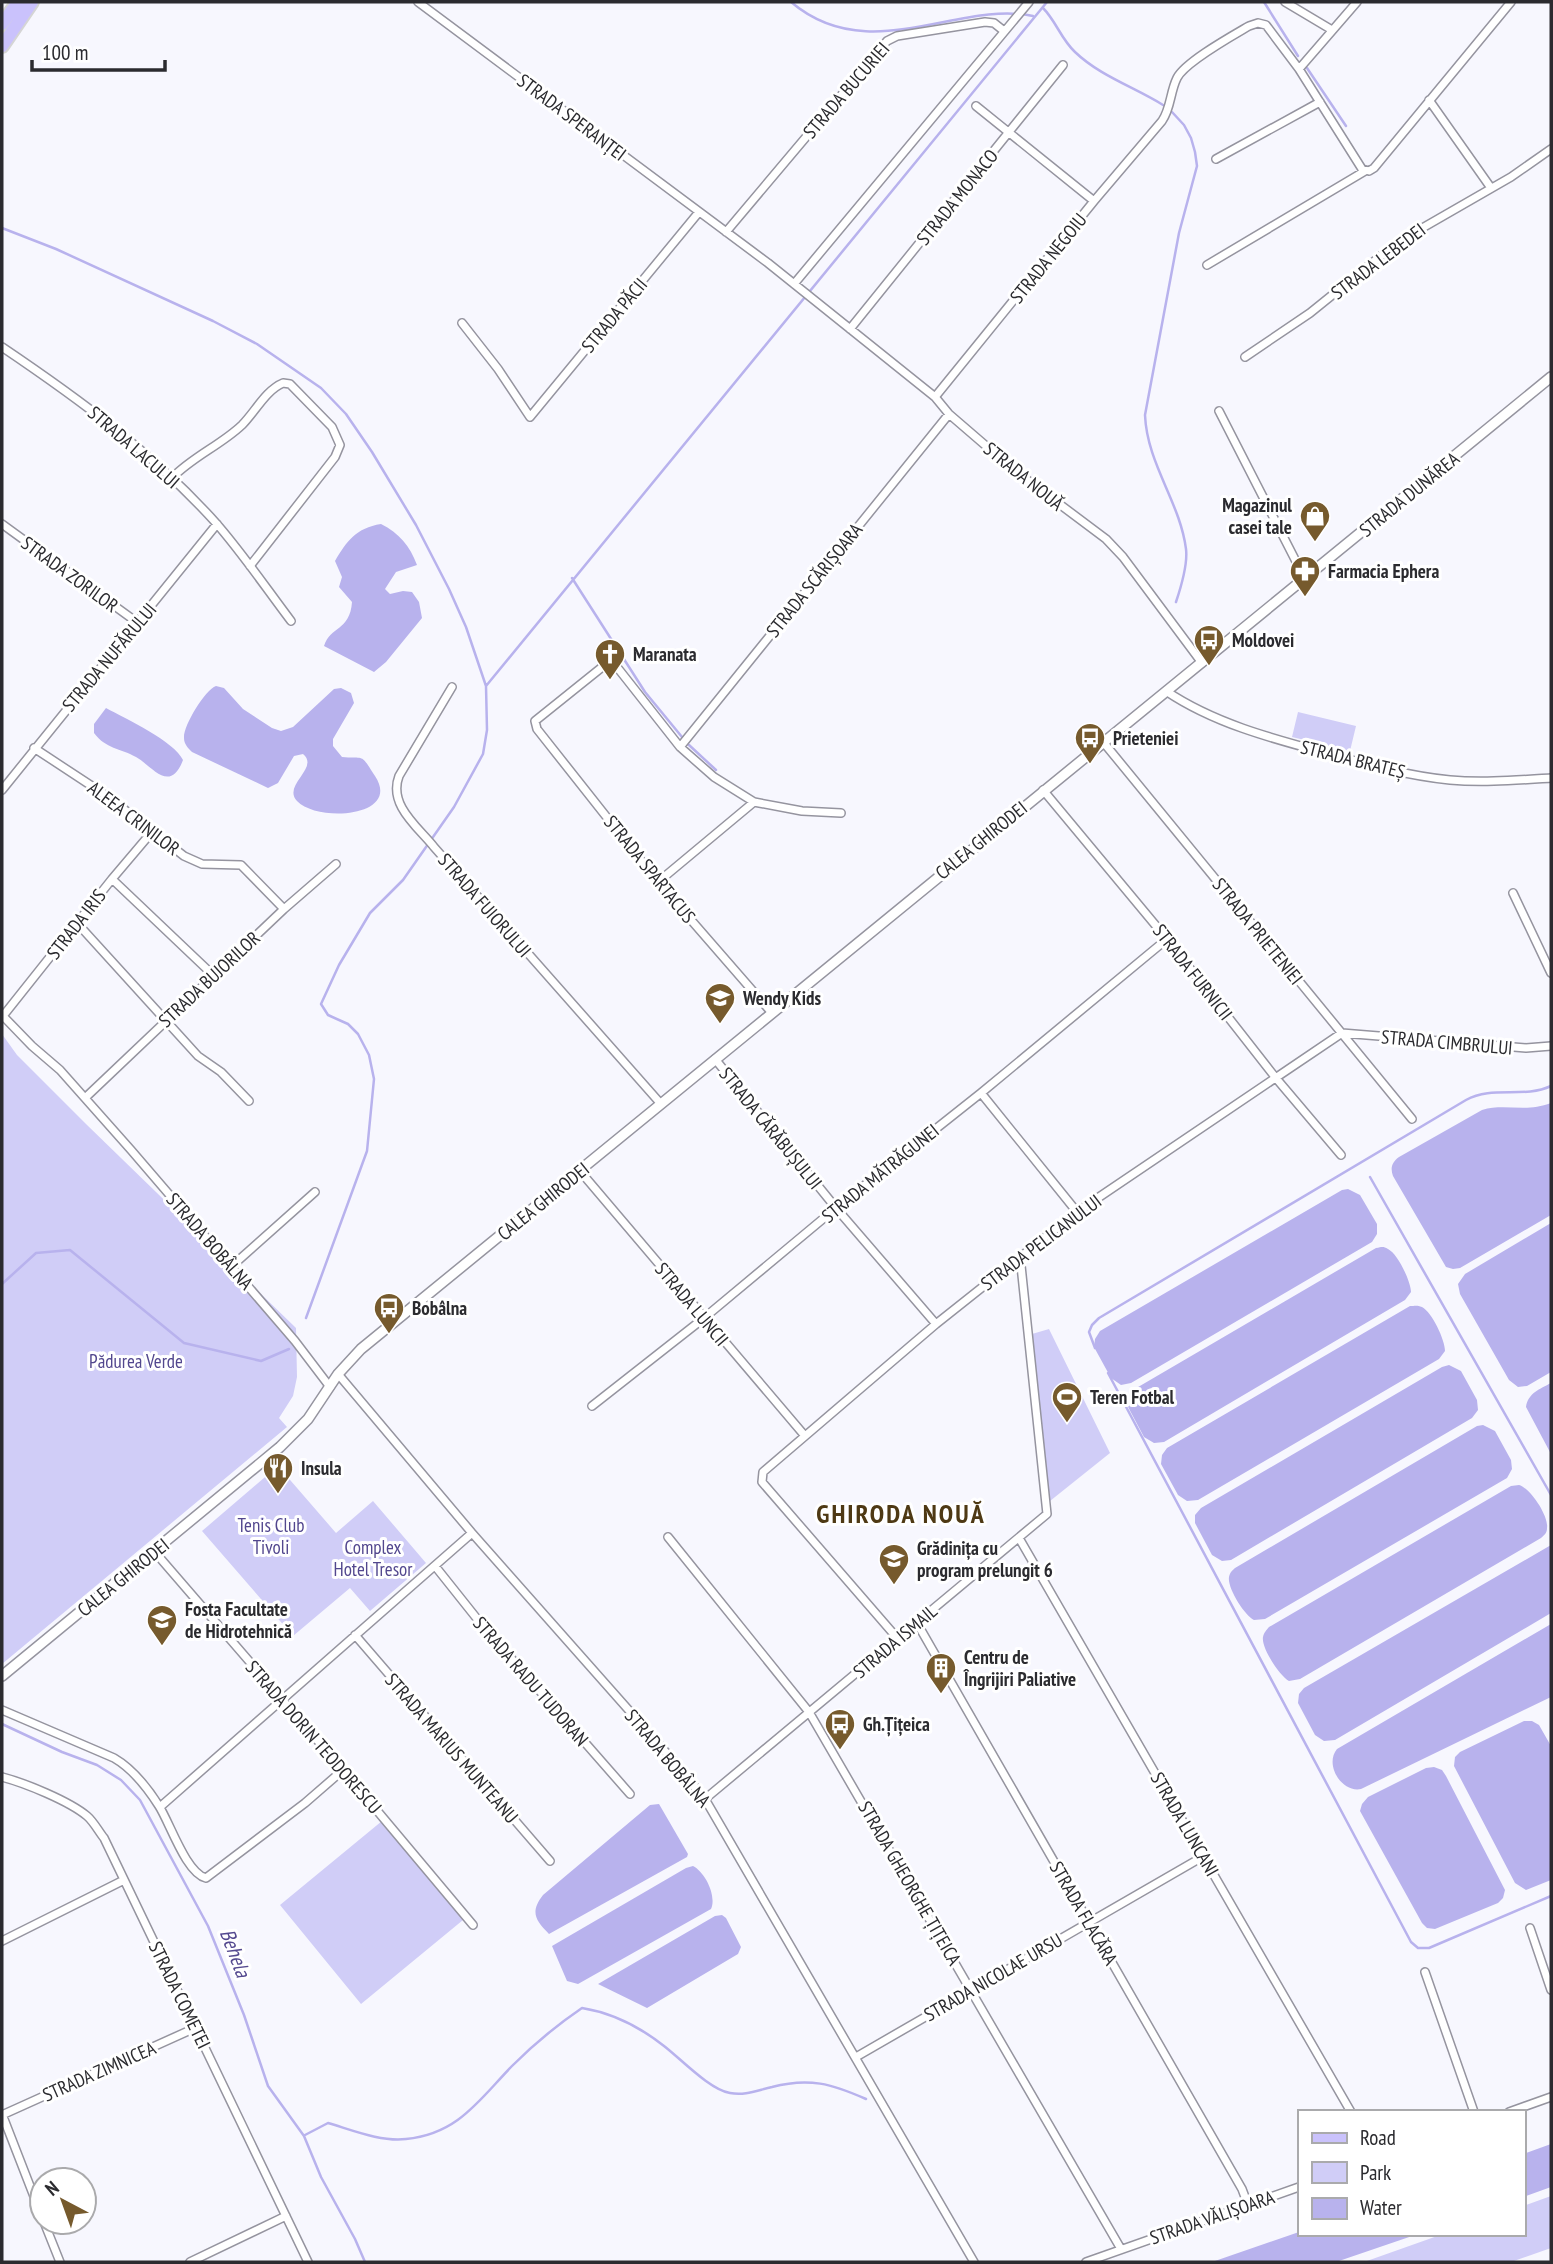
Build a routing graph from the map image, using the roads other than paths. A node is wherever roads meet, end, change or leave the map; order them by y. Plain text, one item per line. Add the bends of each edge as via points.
1 (18, 2) edge
2 (32, 2) edge
3 (418, 2) edge
4 (1029, 2) edge
5 (1285, 2) edge
6 (1357, 2) edge
7 (1511, 2) edge
8 (2, 24) edge
9 (1332, 30) junction
10 (1004, 31) junction
11 (2, 46) edge
12 (1063, 65) dead end
13 (1299, 69) junction
14 (1429, 100) junction
15 (1320, 102) junction
16 (976, 106) dead end
17 (1009, 133) junction
18 (1551, 149) edge
19 (1216, 159) dead end
20 (1365, 171) junction
21 (1491, 188) junction
22 (1094, 201) junction
23 (699, 212) junction
24 (726, 232) junction
25 (1207, 265) dead end
26 (794, 284) junction
27 (462, 323) dead end
28 (850, 329) junction
29 (2, 347) edge
30 (1245, 357) dead end
31 (1551, 377) edge
32 (935, 397) junction
33 (1219, 411) dead end
34 (949, 414) junction
35 (173, 478) junction
36 (2, 524) edge
37 (217, 524) junction
38 (250, 566) junction
39 (1305, 579) junction
40 (291, 621) dead end
41 (138, 623) junction
42 (1202, 663) junction
43 (452, 687) dead end
44 (1166, 691) junction
45 (1104, 743) junction
46 (34, 747) junction
47 (680, 747) junction
48 (1551, 778) edge
49 (2, 790) edge
50 (1043, 790) junction
51 (754, 802) junction
52 (841, 813) dead end
53 (151, 833) junction
54 (336, 864) dead end
55 (112, 879) junction
56 (658, 882) junction
57 (1513, 892) dead end
58 (284, 909) junction
59 (77, 923) junction
60 (1167, 939) junction
61 (1551, 973) edge
62 (213, 975) junction
63 (772, 1013) junction
64 (2, 1016) edge
65 (165, 1020) junction
66 (1342, 1033) junction
67 (1551, 1046) edge
68 (715, 1059) junction
69 (1275, 1077) junction
70 (981, 1093) junction
71 (85, 1098) junction
72 (249, 1101) dead end
73 (661, 1104) junction
74 (1412, 1119) dead end
75 (1341, 1155) dead end
76 (580, 1171) junction
77 (315, 1192) dead end
78 (836, 1208) junction
79 (1077, 1212) junction
80 (1020, 1256) junction
81 (232, 1266) junction
82 (704, 1318) junction
83 (936, 1324) junction
84 (338, 1374) junction
85 (330, 1387) junction
86 (592, 1406) dead end
87 (805, 1436) junction
88 (472, 1533) junction
89 (668, 1537) dead end
90 (1019, 1538) junction
91 (154, 1551) junction
92 (435, 1566) junction
93 (917, 1623) junction
94 (355, 1635) junction
95 (898, 1639) junction
96 (2, 1676) edge
97 (282, 1699) junction
98 (2, 1710) edge
99 (809, 1712) junction
100 (343, 1770) junction
101 (2, 1777) edge
102 (630, 1794) dead end
103 (705, 1799) junction
104 (160, 1807) junction
105 (1204, 1856) junction
106 (550, 1861) dead end
107 (124, 1880) junction
108 (1090, 1922) junction
109 (473, 1925) dead end
110 (1530, 1928) dead end
111 (2, 1941) edge
112 (1425, 1972) dead end
113 (972, 1990) junction
114 (1551, 1990) edge
115 (195, 2028) junction
116 (856, 2057) junction
117 (1551, 2097) edge
118 (1350, 2110) edge
119 (1473, 2110) edge
120 (1515, 2110) edge
121 (2, 2114) edge
122 (28, 2181) edge
123 (1298, 2187) edge
124 (1248, 2204) junction
125 (286, 2216) junction
126 (50, 2236) edge
127 (1121, 2249) junction
128 (60, 2262) edge
129 (190, 2262) edge
130 (308, 2262) edge
131 (974, 2262) edge
132 (1086, 2262) edge

1 - 8 main road
2 - 11 main road
3 - 23 street, STRADA SPERANȚEI
4 - 10 street
5 - 9 street
6 - 9 street
7 - 14 street
9 - 13 street
10 - 24 street, STRADA BUCURIEI via 985,22 887,41
10 - 26 street
12 - 17 street, STRADA MONACO
13 - 15 street
13 - 22 street, STRADA NEGOIU via 1270,28 1249,26 1183,69 1162,121
14 - 20 street via 1374,168
14 - 21 street
15 - 19 street
15 - 20 street
16 - 17 street
17 - 22 street
17 - 28 street, STRADA MONACO
18 - 21 street, STRADA LEBEDEI
20 - 25 street
21 - 30 street, STRADA LEBEDEI via 1398,242 1310,313
22 - 32 street, STRADA NEGOIU
23 - 24 street, STRADA SPERANȚEI
23 - 27 street, STRADA PĂCII via 530,417
24 - 26 street, STRADA SPERANȚEI
26 - 28 street, STRADA NOUĂ
28 - 32 street, STRADA NOUĂ
29 - 35 street, STRADA LACULUI via 118,430
31 - 39 street, STRADA DUNĂREA
32 - 34 street, STRADA NOUĂ
33 - 39 street
34 - 42 street, STRADA NOUĂ via 1106,539
34 - 47 street, STRADA SCĂRIȘOARA
35 - 37 street, STRADA LACULUI
35 - 38 street via 243,424 283,383 290,384 332,427 340,444 335,457
36 - 41 street, STRADA ZORILOR
37 - 38 street, STRADA LACULUI
37 - 41 street, STRADA NUFĂRULUI
38 - 40 street, STRADA LACULUI
39 - 42 street, STRADA DUNĂREA
41 - 46 street, STRADA NUFĂRULUI
42 - 44 street, STRADA DUNĂREA
43 - 73 street, STRADA FUIORULUI via 397,783 401,807
44 - 45 street, STRADA DUNĂREA
44 - 48 street, STRADA BRATEȘ via 1242,728 1393,770 1451,780
45 - 50 street, CALEA GHIRODEI
45 - 66 street, STRADA PRIETENIEI
46 - 49 street, STRADA NUFĂRULUI
46 - 53 street, ALEEA CRINILOR via 107,796
47 - 51 street via 714,777
47 - 56 street, STRADA SPARTACUS via 613,662 535,721
50 - 60 street, STRADA FURNICII
50 - 63 street, CALEA GHIRODEI
51 - 52 street
51 - 56 street
53 - 55 street, STRADA IRIS
53 - 58 street, ALEEA CRINILOR via 199,863 241,864
54 - 58 street, STRADA BUJORILOR
55 - 59 street, STRADA IRIS
55 - 62 street
56 - 63 street, STRADA SPARTACUS
57 - 61 street
58 - 62 street, STRADA BUJORILOR
59 - 64 street, STRADA IRIS
59 - 65 street
60 - 69 street, STRADA FURNICII
60 - 70 street, STRADA MĂTRĂGUNEI
62 - 65 street, STRADA BUJORILOR
63 - 68 street, CALEA GHIRODEI
64 - 71 street, STRADA BOBÂLNA
65 - 71 street, STRADA BUJORILOR
65 - 72 street
66 - 67 street, STRADA CIMBRULUI via 1526,1048
66 - 69 street, STRADA PELICANULUI
66 - 74 street, STRADA PRIETENIEI
68 - 73 street, CALEA GHIRODEI
68 - 78 street, STRADA CĂRĂBUȘULUI
69 - 75 street, STRADA FURNICII
69 - 79 street, STRADA PELICANULUI
70 - 78 street, STRADA MĂTRĂGUNEI
70 - 79 street
71 - 81 street, STRADA BOBÂLNA
73 - 76 street, CALEA GHIRODEI
76 - 82 street, STRADA LUNCII
76 - 84 street, CALEA GHIRODEI via 360,1349
77 - 81 street
78 - 82 street, STRADA MĂTRĂGUNEI
78 - 83 street, STRADA CĂRĂBUȘULUI
79 - 80 street, STRADA PELICANULUI
80 - 83 street, STRADA PELICANULUI
80 - 90 street, STRADA ISMAIL via 1047,1514
81 - 85 street, STRADA BOBÂLNA
82 - 86 street, STRADA MĂTRĂGUNEI
82 - 87 street, STRADA LUNCII
83 - 87 street, STRADA PELICANULUI
84 - 85 street, CALEA GHIRODEI
84 - 88 street, STRADA BOBÂLNA
85 - 91 street, CALEA GHIRODEI via 308,1419 280,1447
87 - 95 street, STRADA PELICANULUI via 763,1472 762,1482
88 - 92 street
88 - 103 street, STRADA BOBÂLNA
89 - 99 street, STRADA GHEORGHE ȚIȚEICA
90 - 93 street, STRADA ISMAIL
90 - 105 street, STRADA LUNCANI
91 - 96 street, CALEA GHIRODEI
91 - 97 street, STRADA DORIN TEODORESCU
92 - 94 street
92 - 102 street, STRADA RADU TUDORAN
93 - 95 street, STRADA ISMAIL
93 - 108 street, STRADA FLACĂRA
94 - 97 street
94 - 106 street, STRADA MARIUS MUNTEANU
95 - 99 street, STRADA ISMAIL
97 - 100 street, STRADA DORIN TEODORESCU
97 - 104 street
98 - 104 street via 125,1764
99 - 103 street, STRADA ISMAIL
99 - 113 street, STRADA GHEORGHE ȚIȚEICA
100 - 104 street via 206,1878 191,1866
100 - 109 street, STRADA DORIN TEODORESCU
101 - 107 street, STRADA COMETEI via 88,1816
103 - 116 street, STRADA BOBÂLNA
105 - 108 street, STRADA NICOLAE URSU
105 - 118 street, STRADA LUNCANI
107 - 111 street
107 - 115 street, STRADA COMETEI
108 - 113 street, STRADA NICOLAE URSU
108 - 124 street, STRADA FLACĂRA
110 - 114 street
112 - 119 street
113 - 116 street, STRADA NICOLAE URSU
113 - 127 street, STRADA GHEORGHE ȚIȚEICA
115 - 121 street, STRADA ZIMNICEA
115 - 125 street, STRADA COMETEI
116 - 131 street, STRADA BOBÂLNA
117 - 120 street
121 - 122 street
123 - 124 street, STRADA VĂLIȘOARA
124 - 127 street, STRADA VĂLIȘOARA
125 - 129 street
125 - 130 street, STRADA COMETEI
126 - 128 street
127 - 132 street, STRADA VĂLIȘOARA

